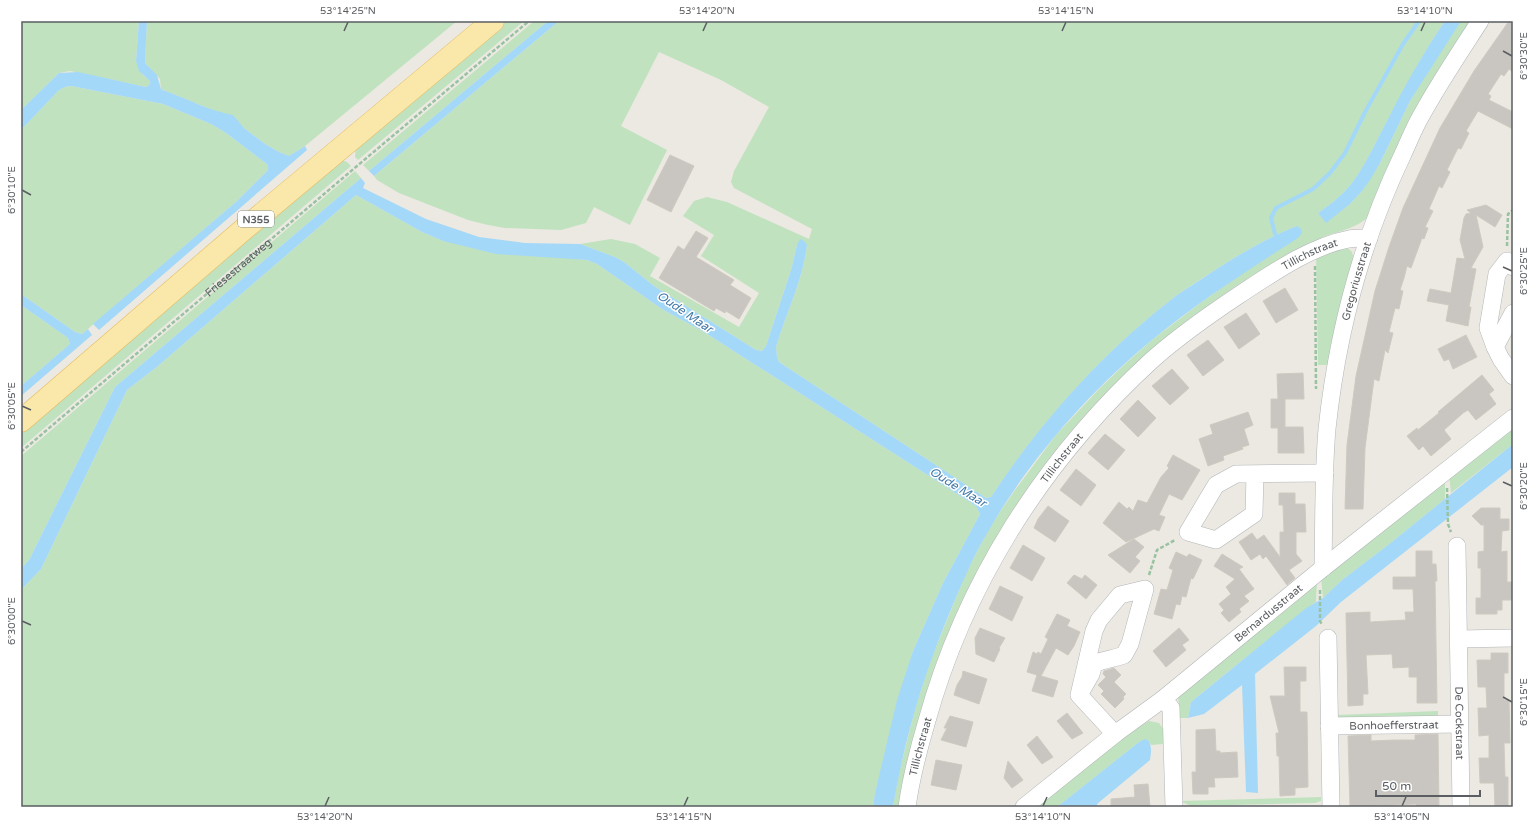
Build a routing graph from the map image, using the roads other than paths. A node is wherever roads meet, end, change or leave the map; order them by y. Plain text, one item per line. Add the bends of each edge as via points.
1 (493, 21) edge
2 (1480, 21) edge
3 (1369, 238) junction
4 (1510, 264) edge
5 (1513, 313) edge
6 (1495, 347) junction
7 (1513, 376) edge
8 (1513, 418) edge
9 (21, 421) edge
10 (1324, 473) junction
11 (1255, 474) junction
12 (1457, 546) dead end
13 (1323, 568) junction
14 (1328, 638) dead end
15 (1513, 638) edge
16 (1459, 639) junction
17 (1078, 695) junction
18 (1163, 699) junction
19 (1459, 724) junction
20 (1330, 726) junction
21 (1115, 734) junction
22 (908, 807) edge
23 (1024, 807) edge
24 (1174, 807) edge
25 (1331, 807) edge
26 (1461, 807) edge

1 - 9 main road, N355 via 244,229
2 - 3 street, Gregoriusstraat via 1420,117 1386,191
3 - 10 street, Gregoriusstraat via 1339,346
3 - 22 street, Tillichstraat via 1350,239 1314,251 1262,280 1218,309 1153,359 1094,418 1041,483 989,565 948,654 920,745
4 - 6 street via 1497,274 1488,328
5 - 6 street
6 - 7 street
8 - 13 street, Bernardusstraat
10 - 11 street
10 - 13 street, Gregoriusstraat
11 - 11 street via 1236,474 1216,485 1188,532 1216,540 1254,514
12 - 16 street, De Cockstraat
13 - 18 street, Bernardusstraat
14 - 20 street
15 - 16 street
16 - 19 street, De Cockstraat
17 - 17 street via 1099,620 1120,595 1145,589 1130,644 1124,656 1094,664
17 - 21 street
18 - 21 street, Bernardusstraat
18 - 24 street via 1171,708
19 - 20 street, Bonhoefferstraat
19 - 26 street, De Cockstraat
20 - 25 street
21 - 23 street, Bernardusstraat

